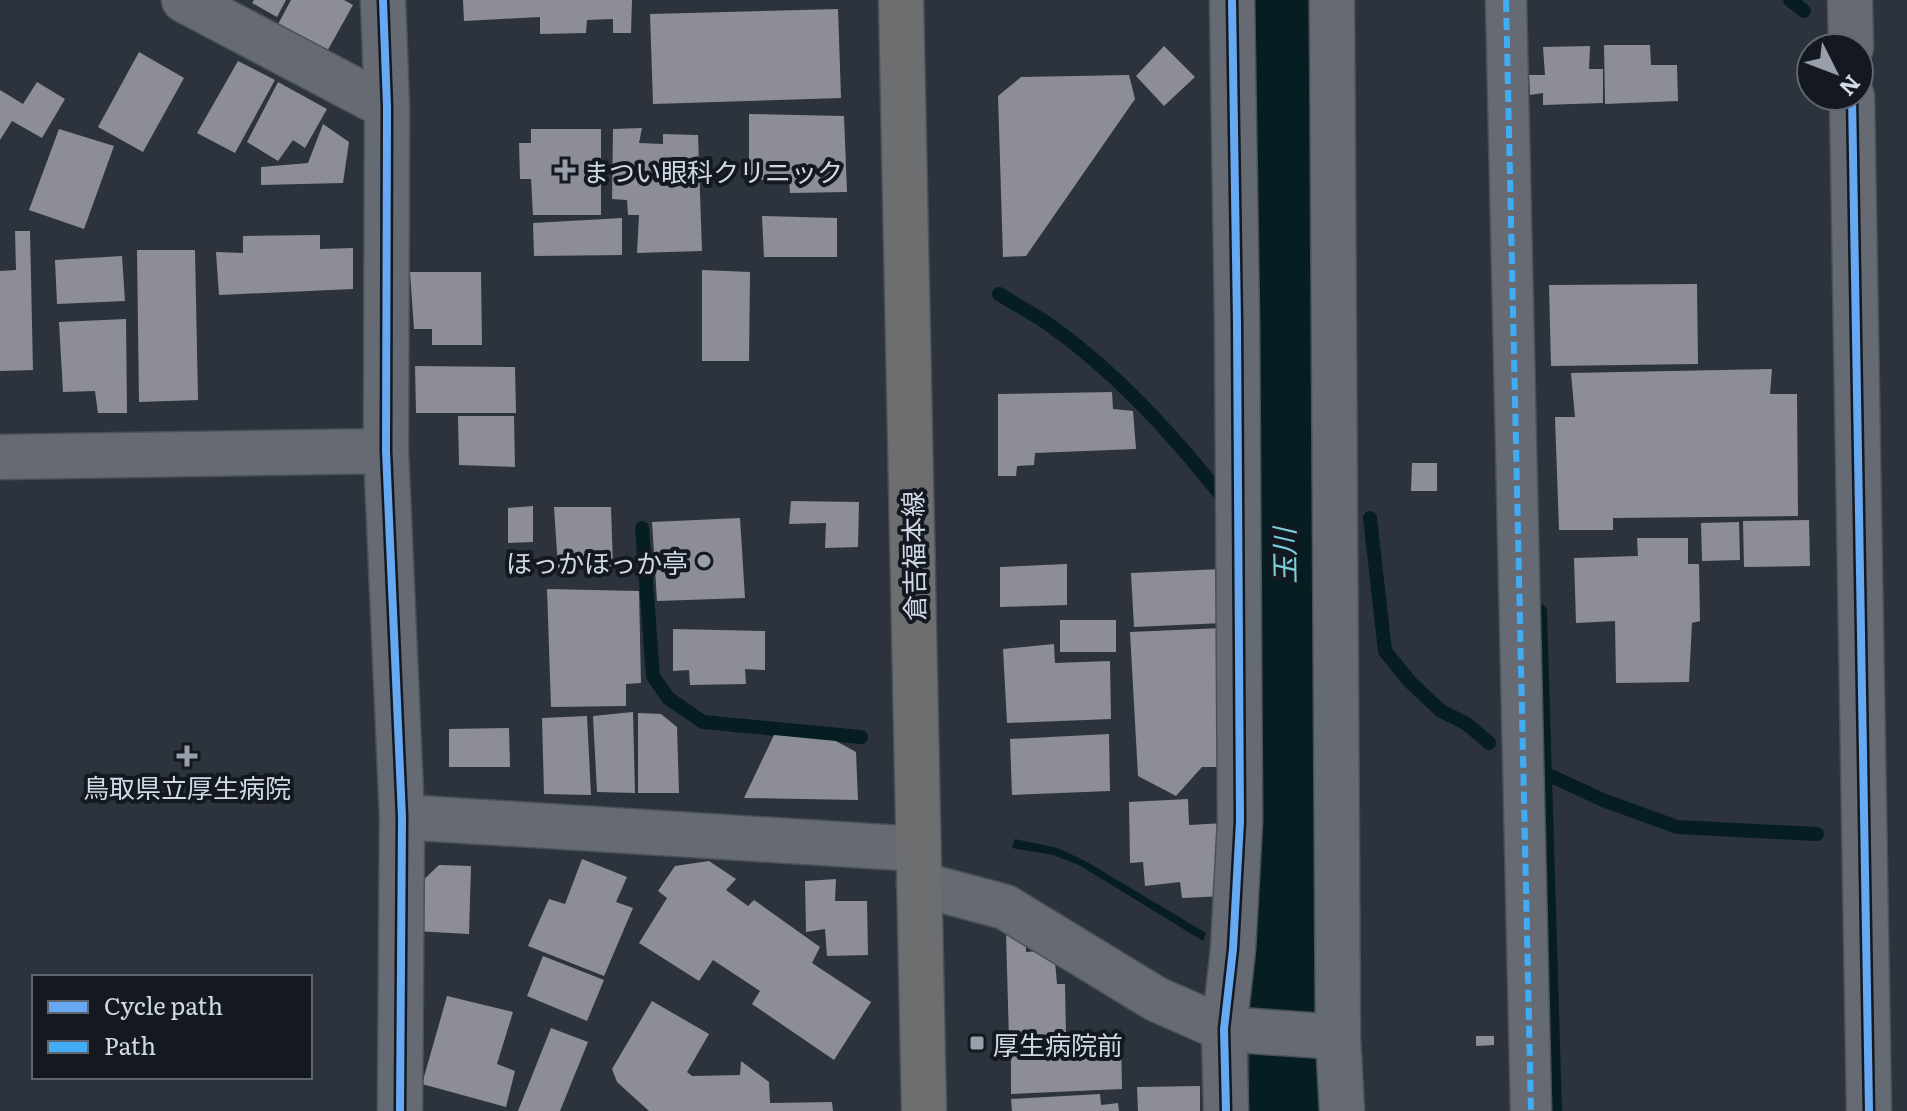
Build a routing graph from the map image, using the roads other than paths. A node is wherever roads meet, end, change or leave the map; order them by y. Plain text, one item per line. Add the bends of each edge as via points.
1 (184, 0) edge
2 (383, 0) edge
3 (901, 0) edge
4 (1232, 0) edge
5 (1332, 0) edge
6 (1506, 0) edge
7 (1850, 0) edge
8 (1851, 32) edge
9 (387, 107) junction
10 (1852, 112) edge
11 (386, 451) junction
12 (0, 457) edge
13 (402, 817) junction
14 (918, 867) junction
15 (1224, 1029) junction
16 (1338, 1037) junction
17 (400, 1111) edge
18 (924, 1111) edge
19 (1226, 1111) edge
20 (1342, 1111) edge
21 (1531, 1111) edge
22 (1869, 1111) edge

1 - 9 street
2 - 9 street
3 - 14 main road, 倉吉福本線
4 - 15 street via 1240,821
5 - 16 street
6 - 21 street
7 - 8 street
9 - 11 street
10 - 22 street
11 - 12 street
11 - 13 street
13 - 14 street
13 - 17 street
14 - 15 street via 1005,907 1156,999
14 - 18 main road, 倉吉福本線
15 - 16 street
15 - 19 street
16 - 20 street

